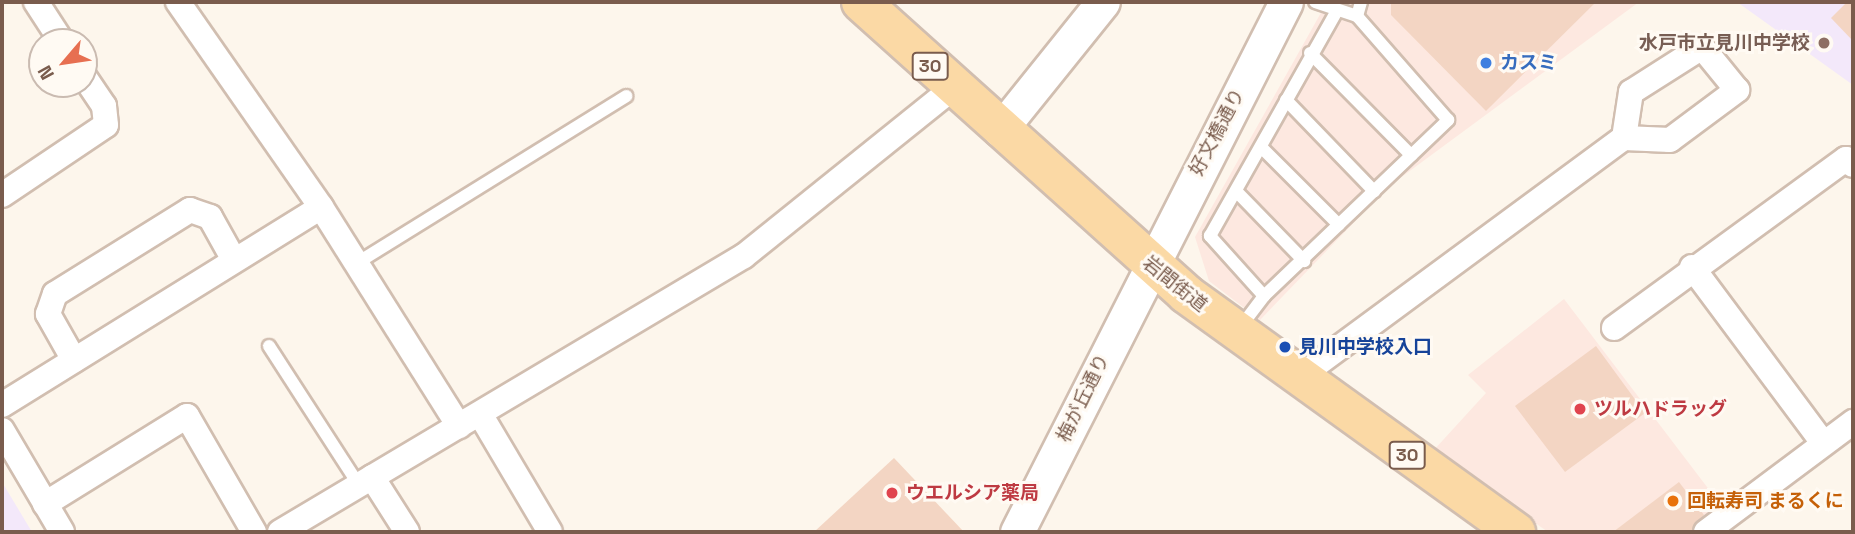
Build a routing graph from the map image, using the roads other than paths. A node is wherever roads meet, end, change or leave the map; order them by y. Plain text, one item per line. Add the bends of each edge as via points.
1 (36, 2) edge
2 (178, 2) edge
3 (861, 2) edge
4 (1103, 2) edge
5 (1286, 2) edge
6 (1315, 2) edge
7 (1361, 2) edge
8 (1337, 11) junction
9 (1357, 16) junction
10 (53, 28) edge
11 (1310, 53) junction
12 (954, 87) junction
13 (626, 96) dead end
14 (98, 97) edge
15 (1286, 100) junction
16 (1000, 130) junction
17 (1624, 138) junction
18 (1261, 147) junction
19 (1411, 155) junction
20 (1853, 165) edge
21 (1236, 191) junction
22 (1374, 191) junction
23 (2, 195) edge
24 (321, 207) junction
25 (1339, 225) junction
26 (234, 260) junction
27 (1304, 261) junction
28 (357, 263) junction
29 (1149, 264) junction
30 (1692, 267) junction
31 (1264, 296) junction
32 (1614, 327) dead end
33 (1236, 332) junction
34 (269, 346) dead end
35 (74, 360) junction
36 (1298, 378) junction
37 (2, 405) edge
38 (470, 420) junction
39 (1853, 422) edge
40 (2, 430) edge
41 (1823, 443) junction
42 (365, 481) junction
43 (45, 504) junction
44 (62, 532) edge
45 (254, 532) edge
46 (280, 532) edge
47 (407, 532) edge
48 (550, 532) edge
49 (1017, 532) edge
50 (1516, 532) edge
51 (1706, 532) edge

1 - 10 street
2 - 24 street
3 - 12 main road, 岩間街道 / 30
4 - 16 street
5 - 29 street, 好文橋通り
6 - 8 lane
7 - 9 lane
8 - 9 lane
8 - 11 lane
9 - 19 lane via 1448,120
11 - 15 lane
11 - 19 lane
12 - 16 main road, 岩間街道 / 30
12 - 38 street via 782,231
13 - 28 lane
14 - 23 street via 106,125
15 - 18 lane
15 - 22 lane
16 - 29 main road, 岩間街道 / 30
17 - 17 street via 1670,140 1737,90 1702,47 1631,92
17 - 36 street
18 - 21 lane
18 - 25 lane
19 - 22 lane
20 - 30 street via 1846,159
21 - 27 lane
21 - 31 lane via 1210,236
22 - 25 lane
24 - 26 street
24 - 28 street
25 - 27 lane
26 - 35 street
26 - 35 street via 210,217 190,210 55,294 48,314
27 - 31 lane
28 - 38 street
29 - 33 main road, 岩間街道 / 30
29 - 49 street, 梅が丘通り
30 - 32 street
30 - 41 street
31 - 33 lane
33 - 36 main road, 岩間街道 / 30
34 - 42 lane
35 - 37 street
36 - 50 main road, 岩間街道 / 30
38 - 42 street
38 - 48 street
39 - 41 street
40 - 43 street
41 - 51 street
42 - 46 street
42 - 47 street
43 - 44 street
43 - 45 street via 187,416

